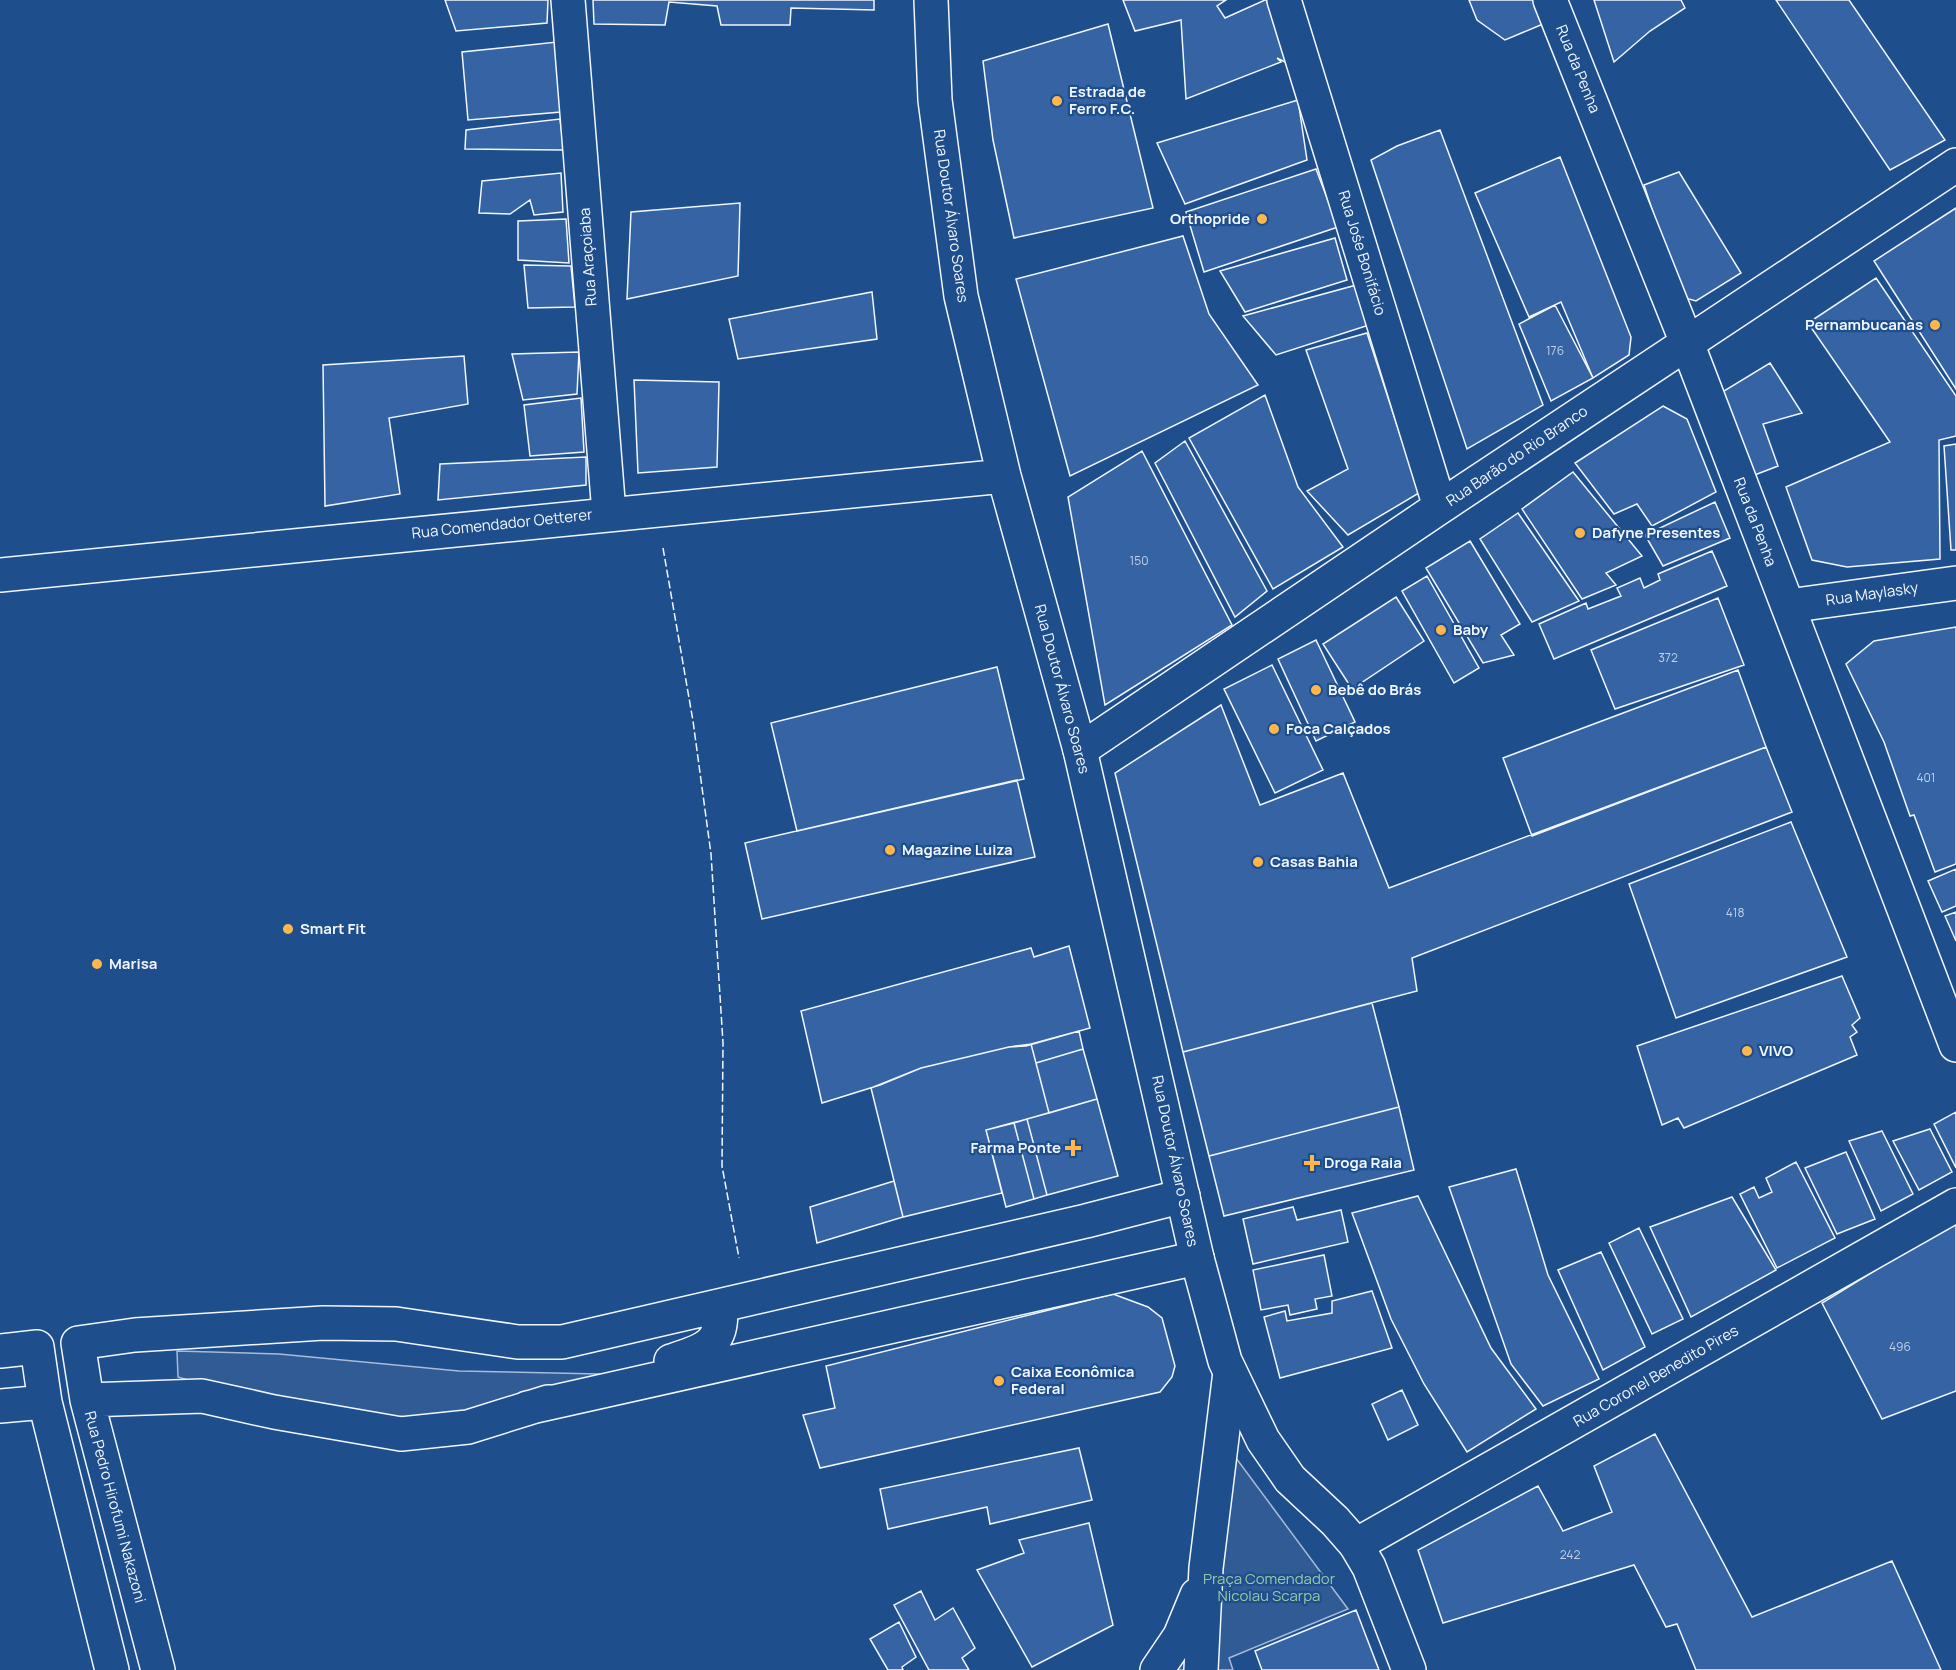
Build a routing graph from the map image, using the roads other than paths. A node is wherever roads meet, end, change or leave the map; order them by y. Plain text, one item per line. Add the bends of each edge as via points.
1 (568, 0) edge
2 (931, 0) edge
3 (1284, 0) edge
4 (1550, 0) edge
5 (1956, 165) edge
6 (1687, 343) junction
7 (1004, 476) junction
8 (1440, 507) junction
9 (609, 513) junction
10 (0, 575) edge
11 (1956, 583) edge
12 (1788, 606) junction
13 (1080, 750) junction
14 (1956, 1045) edge
15 (1183, 1196) junction
16 (1956, 1205) edge
17 (1197, 1258) junction
18 (720, 1306) junction
19 (0, 1351) edge
20 (1230, 1372) junction
21 (87, 1400) junction
22 (45, 1402) junction
23 (0, 1406) edge
24 (527, 1408) junction
25 (1356, 1545) junction
26 (1206, 1568) junction
27 (112, 1670) edge
28 (158, 1670) edge
29 (1157, 1670) edge
30 (1201, 1670) edge
31 (1409, 1670) edge

1 - 9 street, Rua Araçoiaba
2 - 7 street, Rua Doutor Álvaro Soares via 935,100 961,296
3 - 8 street, Rua Jośe Bonifácio
4 - 6 street, Rua da Penha
5 - 6 street, Rua Barão do Rio Branco
6 - 8 street, Rua Barão do Rio Branco
6 - 12 street, Rua da Penha
7 - 9 street, Rua Comendador Oetterer
7 - 13 street, Rua Doutor Álvaro Soares
8 - 13 street, Rua Barão do Rio Branco
9 - 10 street, Rua Comendador Oetterer
11 - 12 street, Rua Maylasky
12 - 14 street, Rua da Penha
13 - 15 street, Rua Doutor Álvaro Soares
15 - 17 street, Rua Doutor Álvaro Soares
15 - 18 street
16 - 25 street, Rua Coronel Benedito Pires
17 - 20 street, Rua Doutor Álvaro Soares
17 - 24 street
18 - 21 street, Rua Pedro Hirofumi Nakazoni via 562,1342 518,1342 396,1324 323,1323 135,1335 78,1343
18 - 24 street via 722,1323 715,1340 700,1352
19 - 22 street via 37,1347
20 - 25 street via 1263,1440 1290,1479
20 - 26 street
21 - 24 street via 202,1396 401,1434 468,1427
21 - 28 street, Rua Pedro Hirofumi Nakazoni
22 - 23 street
22 - 27 street
25 - 31 street via 1369,1567
26 - 29 street via 1179,1636
26 - 30 street

